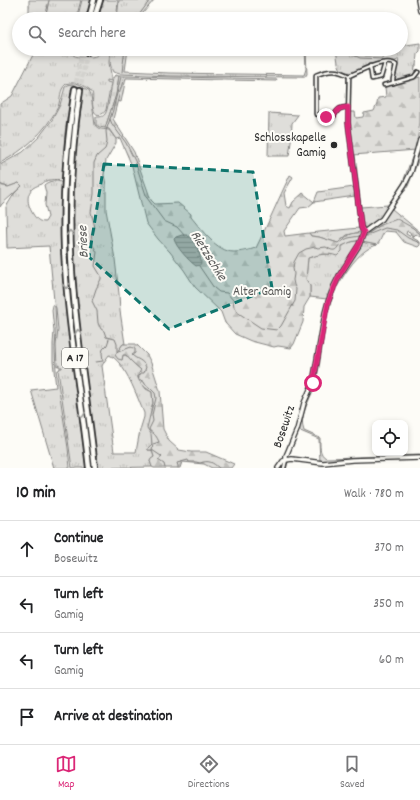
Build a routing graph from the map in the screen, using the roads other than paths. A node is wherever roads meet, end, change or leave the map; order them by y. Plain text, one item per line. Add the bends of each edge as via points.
1 (94, 0) edge
2 (100, 0) edge
3 (418, 0) edge
4 (420, 11) edge
5 (91, 12) edge
6 (96, 12) edge
7 (385, 63) junction
8 (370, 66) junction
9 (418, 72) dead end
10 (349, 76) junction
11 (393, 83) junction
12 (384, 85) dead end
13 (348, 107) junction
14 (420, 139) edge
15 (364, 232) junction
16 (420, 458) edge
17 (286, 460) junction
18 (89, 468) edge
19 (96, 468) edge
20 (278, 468) edge
21 (284, 468) edge

1 - 5 highway
2 - 6 highway
3 - 4 street
7 - 8 street
7 - 8 street via 381,77 372,79
7 - 11 street via 396,65
8 - 10 street
9 - 11 street via 414,77
10 - 13 street
10 - 13 street via 338,71 316,75 316,114 334,116 340,108
11 - 12 street
13 - 15 street via 355,183 361,227
14 - 15 street via 406,184 382,219
15 - 17 street, Bosewitz via 339,276 328,302 313,383
16 - 17 street, Bosewitz via 323,463
17 - 20 street, Bosewitz
17 - 21 street, Bosewitz
19 -> 18 highway, A 17 via 75,314 71,251 70,182 77,90 69,131 64,247 69,315

